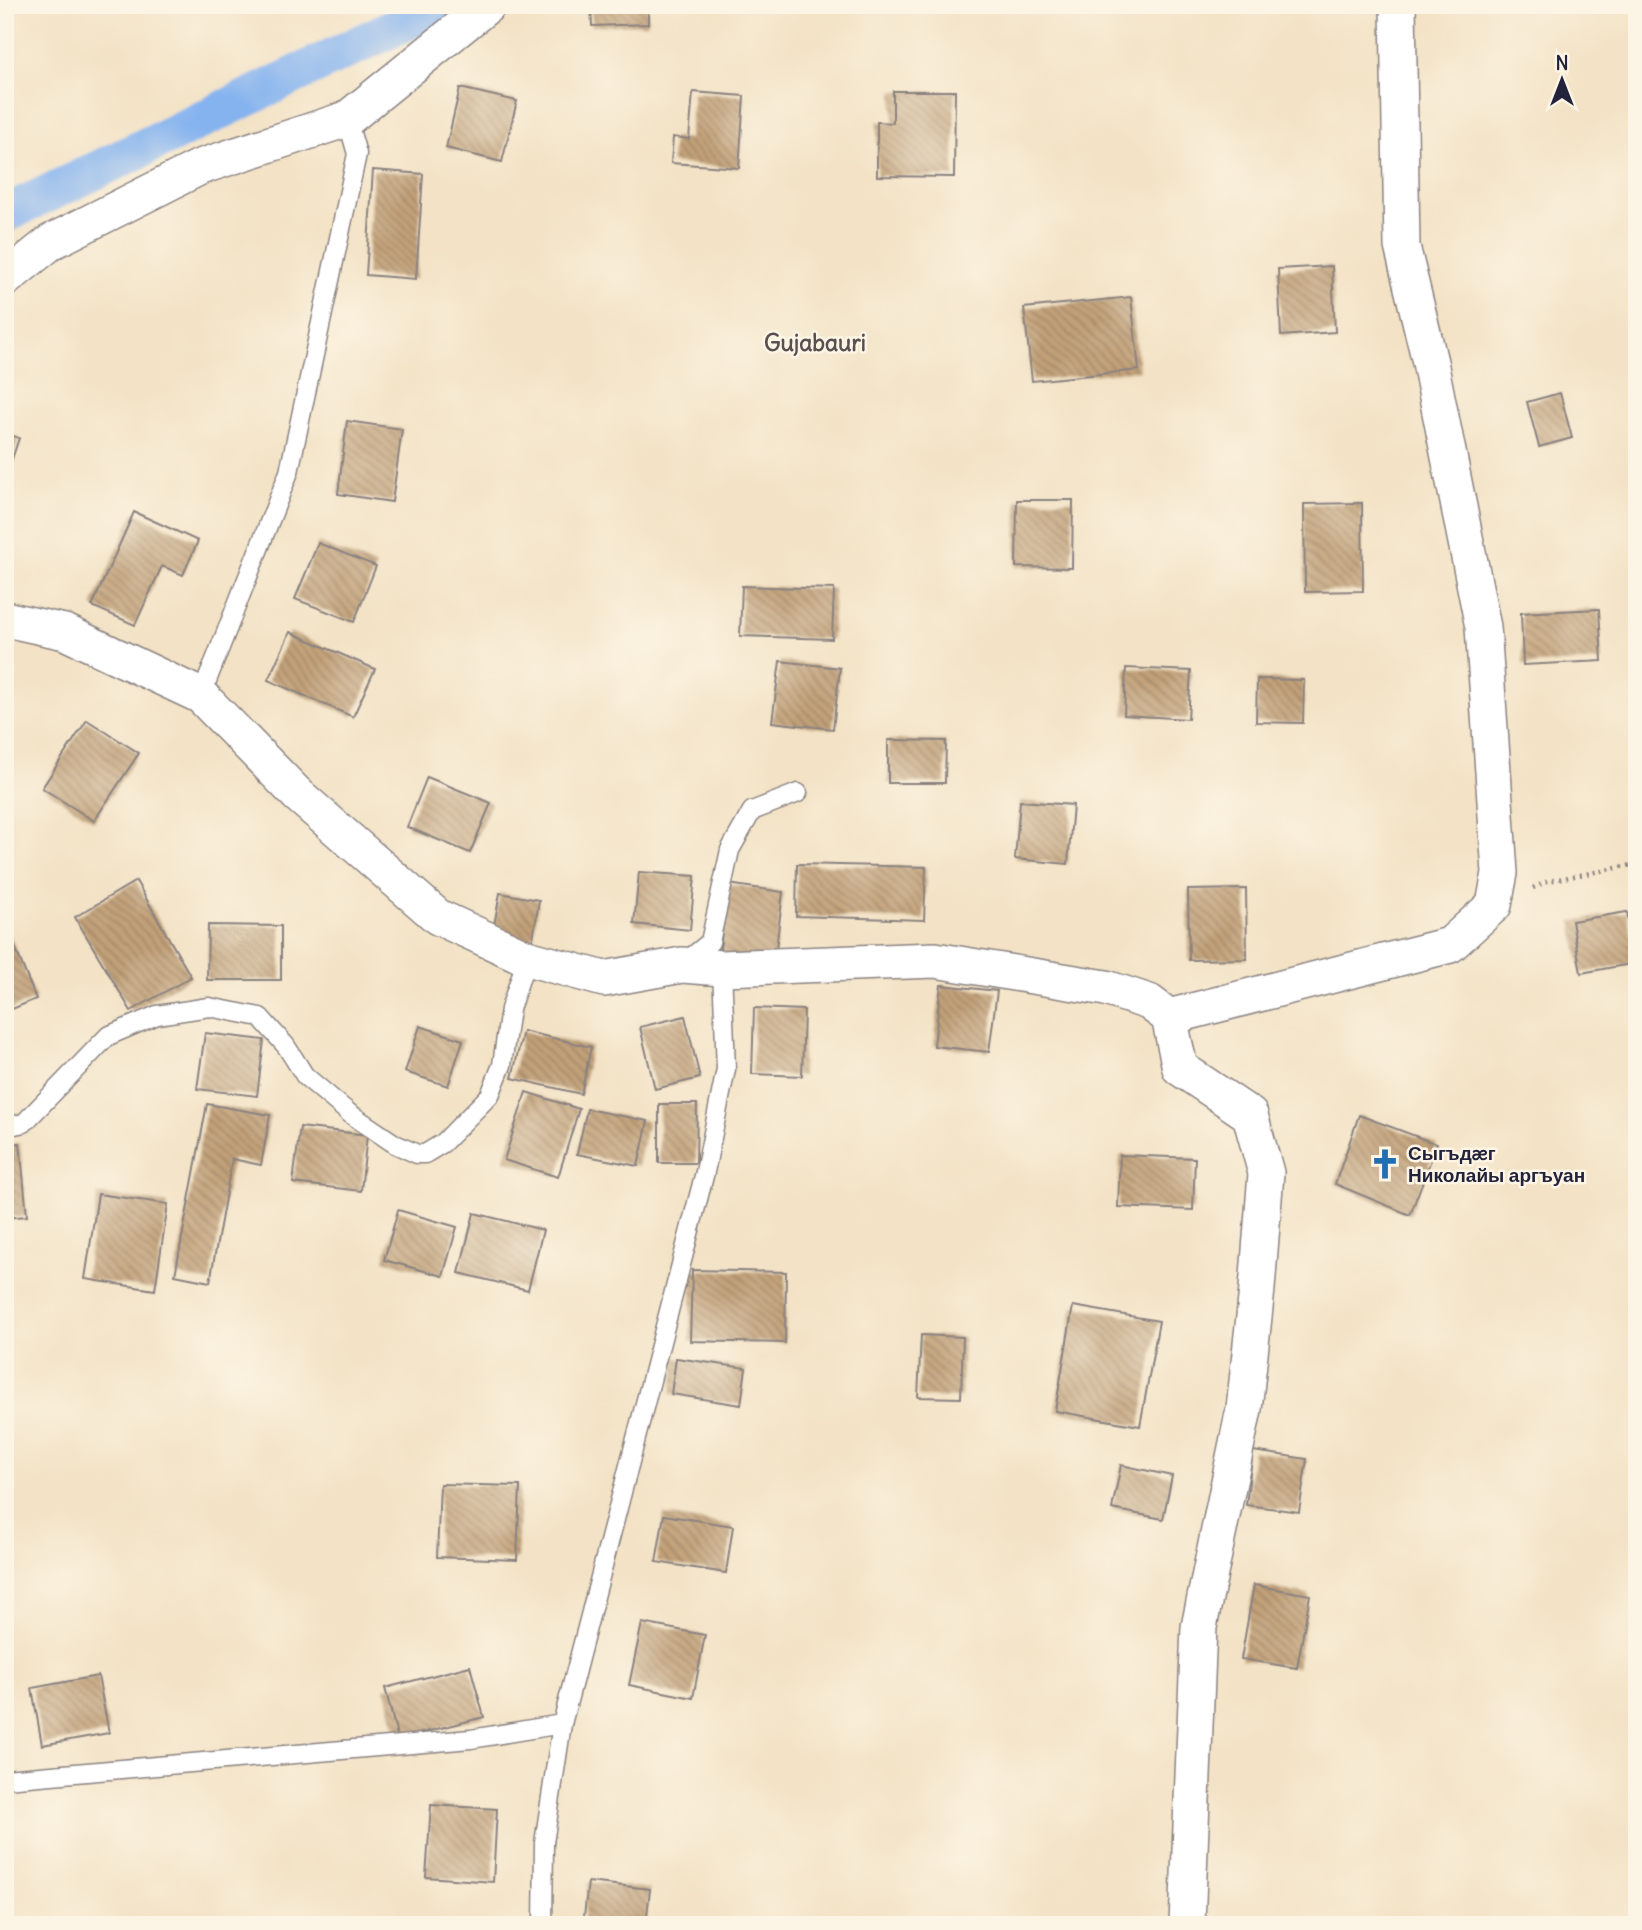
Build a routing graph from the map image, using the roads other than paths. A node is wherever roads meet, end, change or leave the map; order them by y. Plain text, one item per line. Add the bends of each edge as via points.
1 (488, 5) edge
2 (1398, 5) edge
3 (347, 119) junction
4 (5, 279) edge
5 (5, 619) edge
6 (201, 696) junction
7 (798, 793) dead end
8 (527, 958) junction
9 (682, 965) junction
10 (722, 968) junction
11 (1169, 1017) junction
12 (5, 1127) edge
13 (562, 1724) junction
14 (5, 1779) edge
15 (543, 1925) edge
16 (1187, 1925) edge

1 - 3 street
2 - 11 street via 1402,246 1483,627 1500,873 1494,905 1450,945
3 - 4 street via 200,167 51,242
3 - 6 lane via 357,154 289,472
5 - 6 street via 65,632
6 - 8 street via 298,795 438,917
7 - 9 lane via 752,811 730,850 710,942
8 - 9 street via 604,979
8 - 12 lane via 510,1009 502,1066 490,1095 443,1143 425,1154 395,1144 340,1106 305,1076 260,1017 209,1007 157,1015 107,1036 24,1123
9 - 10 street
10 - 11 street via 935,960 1106,988 1149,1002
10 - 13 lane via 726,1069 705,1172
11 - 16 street via 1180,1068 1250,1115 1266,1173 1244,1409 1199,1627
13 - 14 lane via 471,1740
13 - 15 lane via 544,1843

